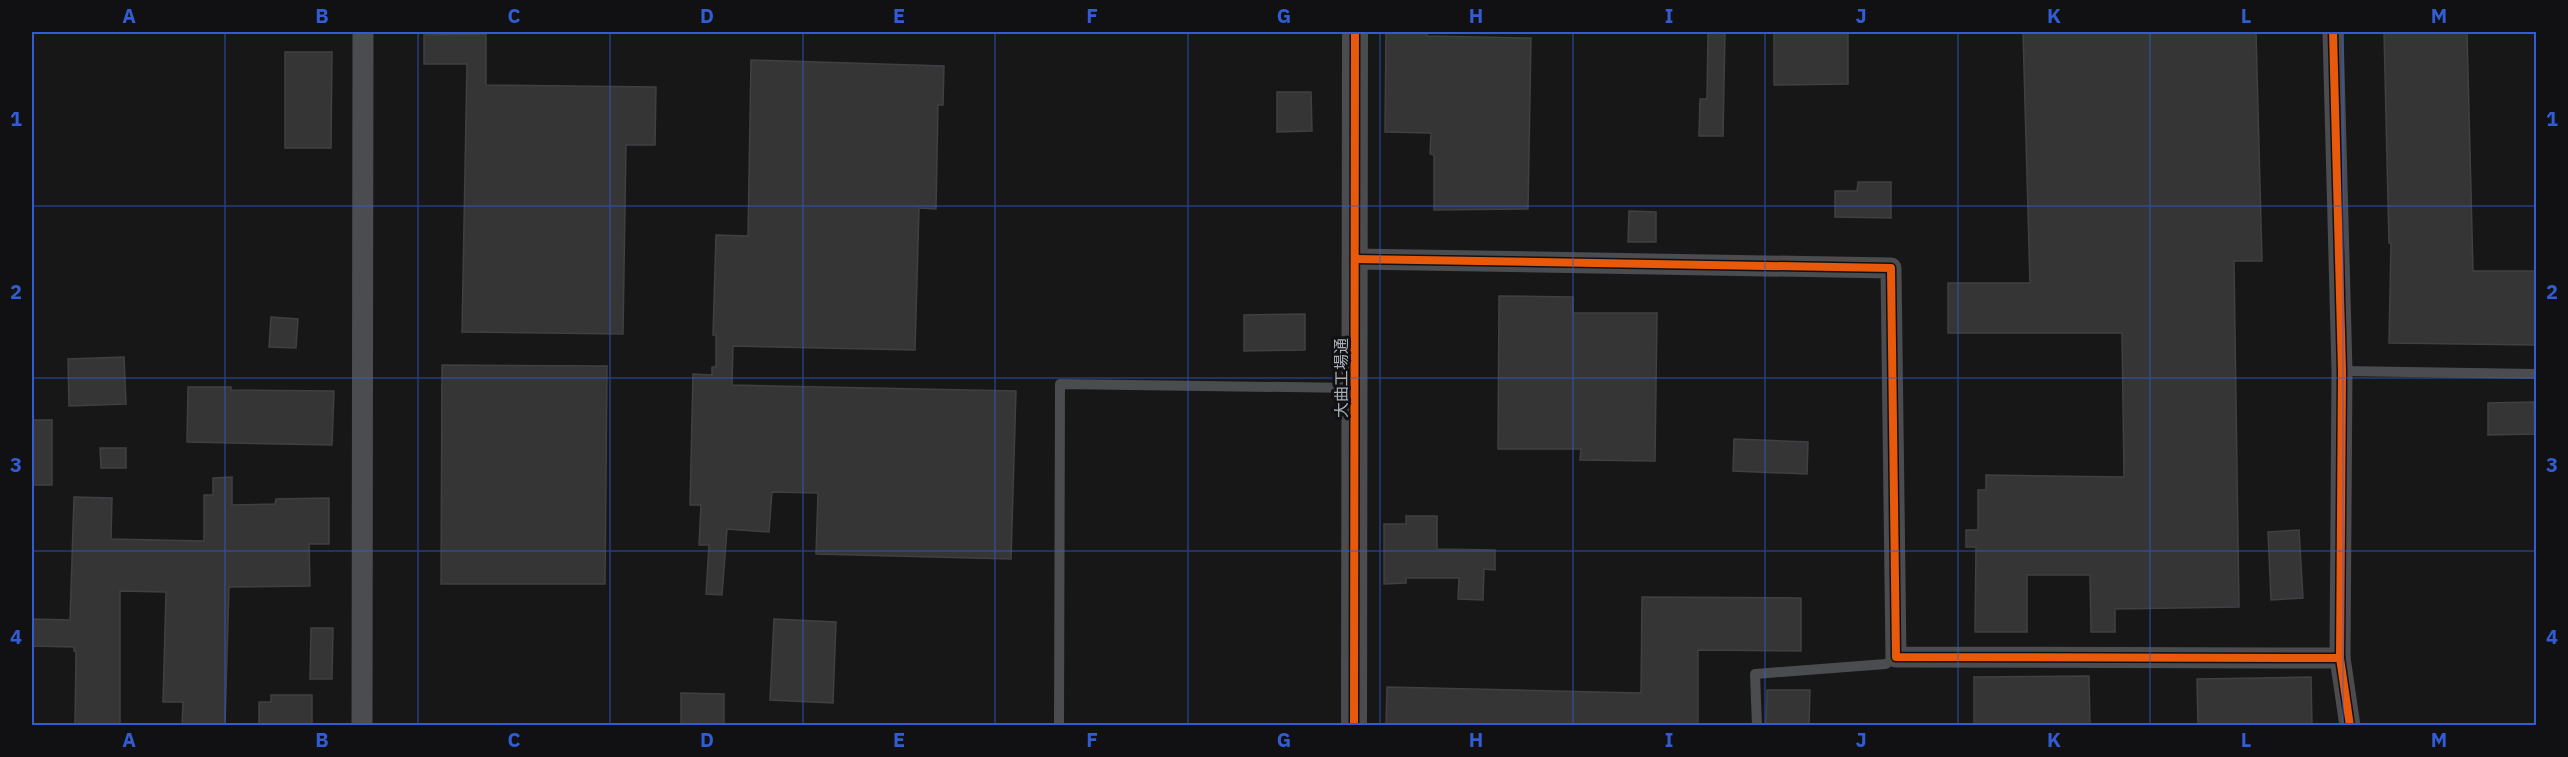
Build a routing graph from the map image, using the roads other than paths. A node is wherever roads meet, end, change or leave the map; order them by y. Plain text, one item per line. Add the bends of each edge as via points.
1 (363, 32) edge
2 (1355, 32) edge
3 (2332, 32) edge
4 (1355, 259) junction
5 (2342, 371) junction
6 (2536, 374) edge
7 (1354, 388) junction
8 (1896, 657) junction
9 (2340, 658) junction
10 (362, 726) edge
11 (1059, 726) edge
12 (1354, 726) edge
13 (1757, 726) edge
14 (2350, 726) edge

1 - 10 street
2 - 4 street, 大曲工場通
3 - 5 street
4 - 7 street, 大曲工場通
4 - 8 street via 1891,268
5 - 6 lane
5 - 9 street
7 - 11 lane via 1060,384
7 - 12 street, 大曲工場通
8 - 9 street
8 - 13 lane via 1886,664 1755,674
9 - 14 street

